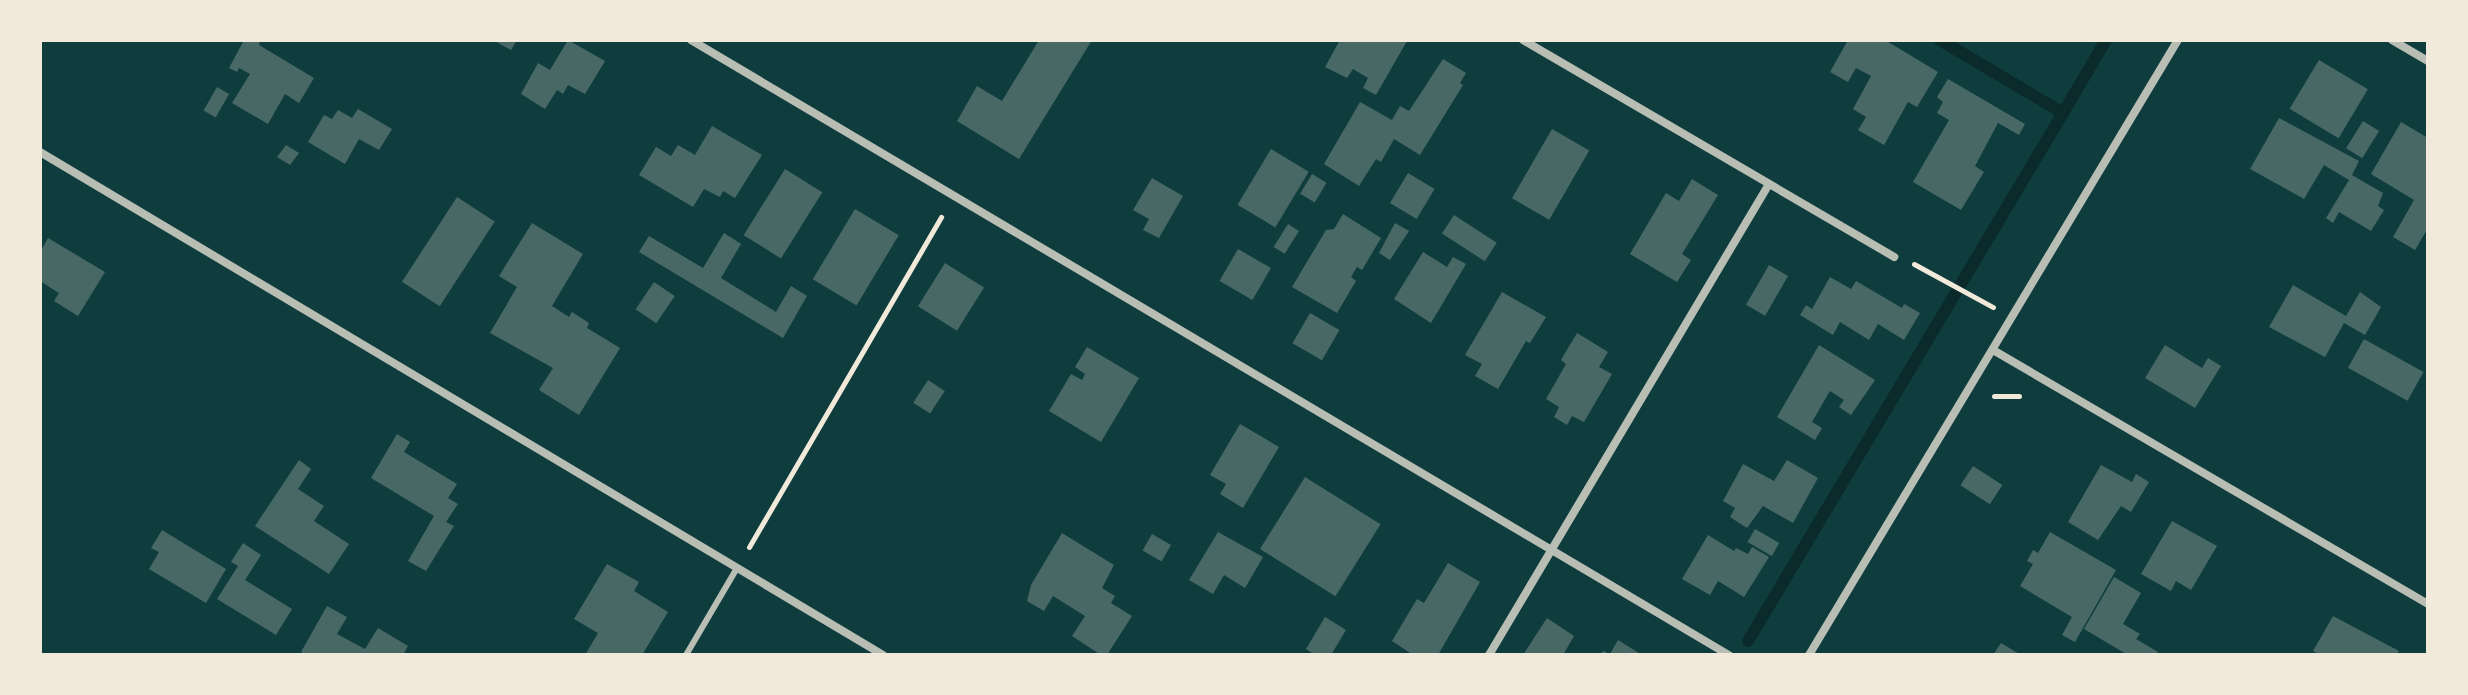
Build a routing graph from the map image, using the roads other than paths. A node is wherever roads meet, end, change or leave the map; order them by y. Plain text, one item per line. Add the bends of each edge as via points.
1 (691, 40) edge
2 (1523, 40) edge
3 (2178, 40) edge
4 (2392, 40) edge
5 (2428, 61) edge
6 (40, 152) edge
7 (1769, 184) junction
8 (1894, 257) road end
9 (1993, 350) junction
10 (1552, 550) junction
11 (737, 568) junction
12 (2428, 604) edge
13 (686, 655) edge
14 (883, 655) edge
15 (1489, 655) edge
16 (1729, 655) edge
17 (1809, 655) edge

1 - 10 street
2 - 7 street
3 - 9 street
4 - 5 street
6 - 11 street
7 - 8 street
7 - 10 street
9 - 12 street
9 - 17 street
10 - 15 street
10 - 16 street
11 - 13 lane
11 - 14 street

